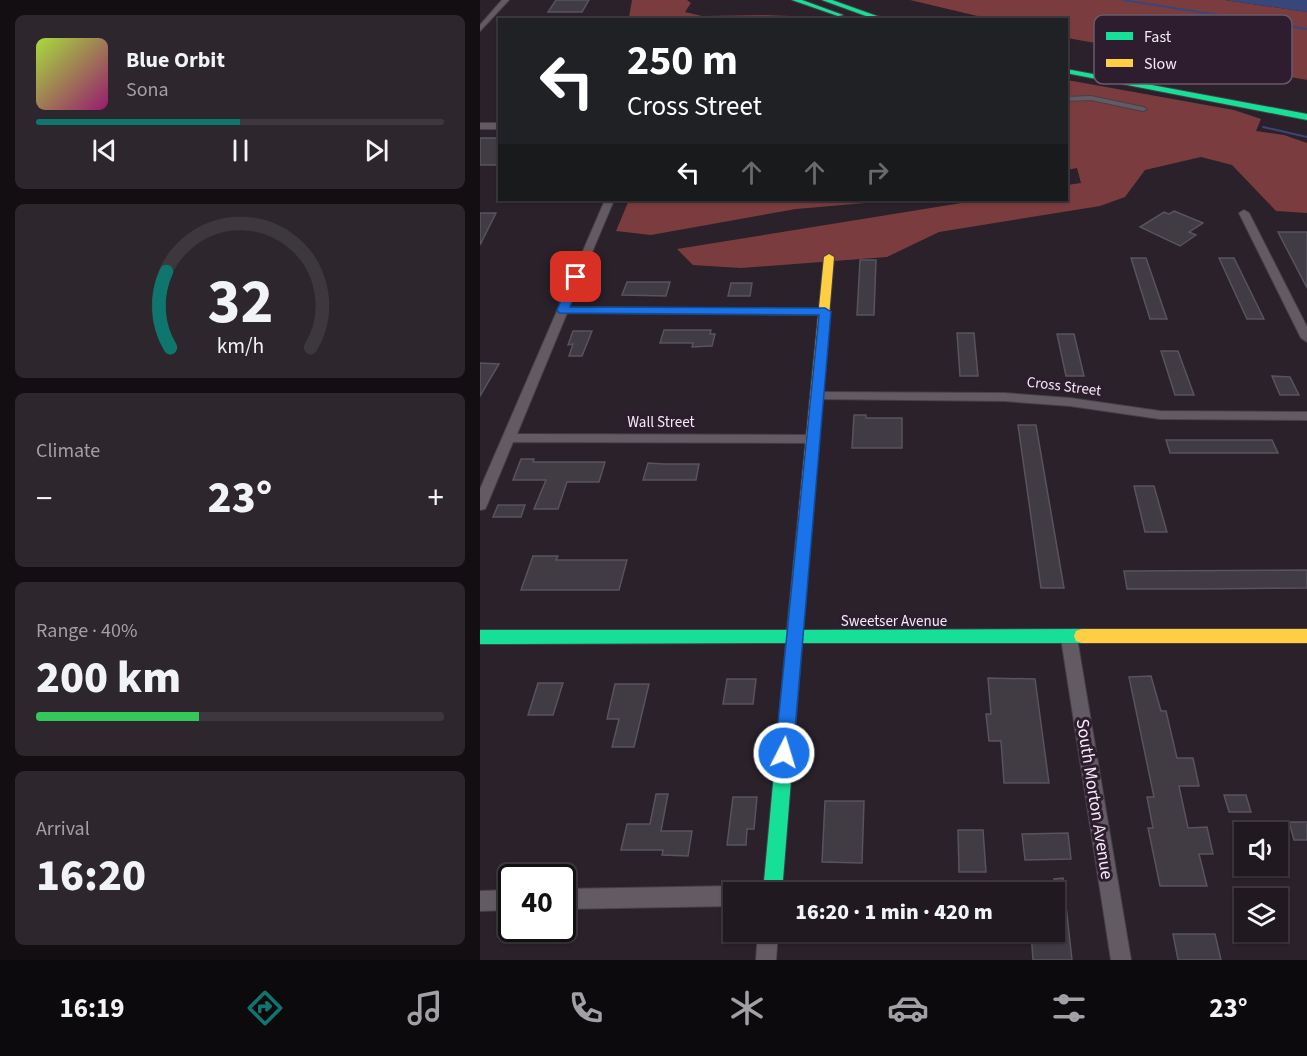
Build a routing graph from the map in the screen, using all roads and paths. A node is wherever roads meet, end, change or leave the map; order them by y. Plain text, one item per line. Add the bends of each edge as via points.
1 (506, 0) edge
2 (795, 0) edge
3 (803, 0) edge
4 (825, 0) edge
5 (848, 18) edge
6 (854, 18) edge
7 (879, 18) edge
8 (480, 29) edge
9 (1068, 64) edge
10 (1094, 69) edge
11 (1068, 71) edge
12 (1094, 76) edge
13 (1134, 84) edge
14 (1171, 84) edge
15 (1068, 99) edge
16 (1143, 109) dead end
17 (1307, 110) edge
18 (1307, 117) edge
19 (480, 126) edge
20 (498, 126) edge
21 (609, 201) edge
22 (1244, 213) dead end
23 (829, 257) dead end
24 (563, 310) junction
25 (825, 312) junction
26 (1307, 338) edge
27 (817, 396) junction
28 (1307, 416) edge
29 (509, 438) junction
30 (812, 439) junction
31 (480, 506) edge
32 (1307, 636) edge
33 (794, 637) junction
34 (480, 638) edge
35 (1070, 638) junction
36 (773, 882) edge
37 (723, 896) edge
38 (576, 899) edge
39 (498, 900) edge
40 (480, 901) edge
41 (767, 942) edge
42 (766, 960) edge
43 (1121, 960) edge

1 - 8 street
2 - 5 main road
3 - 6 main road
4 - 7 main road
9 - 10 main road
11 - 12 main road
13 - 18 main road
14 - 17 main road
15 - 16 street via 1091,98
19 - 20 street
21 - 24 street
22 - 26 street
23 - 25 main road
24 - 25 street
24 - 29 street
25 - 27 main road
27 - 28 street, Cross Street via 1004,396 1160,415
27 - 30 main road
29 - 30 street, Wall Street
29 - 31 street
30 - 33 main road
32 - 35 main road, Sweetser Avenue
33 - 34 main road, Sweetser Avenue
33 - 35 main road, Sweetser Avenue
33 - 36 main road
35 - 43 street, South Morton Avenue
37 - 38 street
39 - 40 street
41 - 42 street

